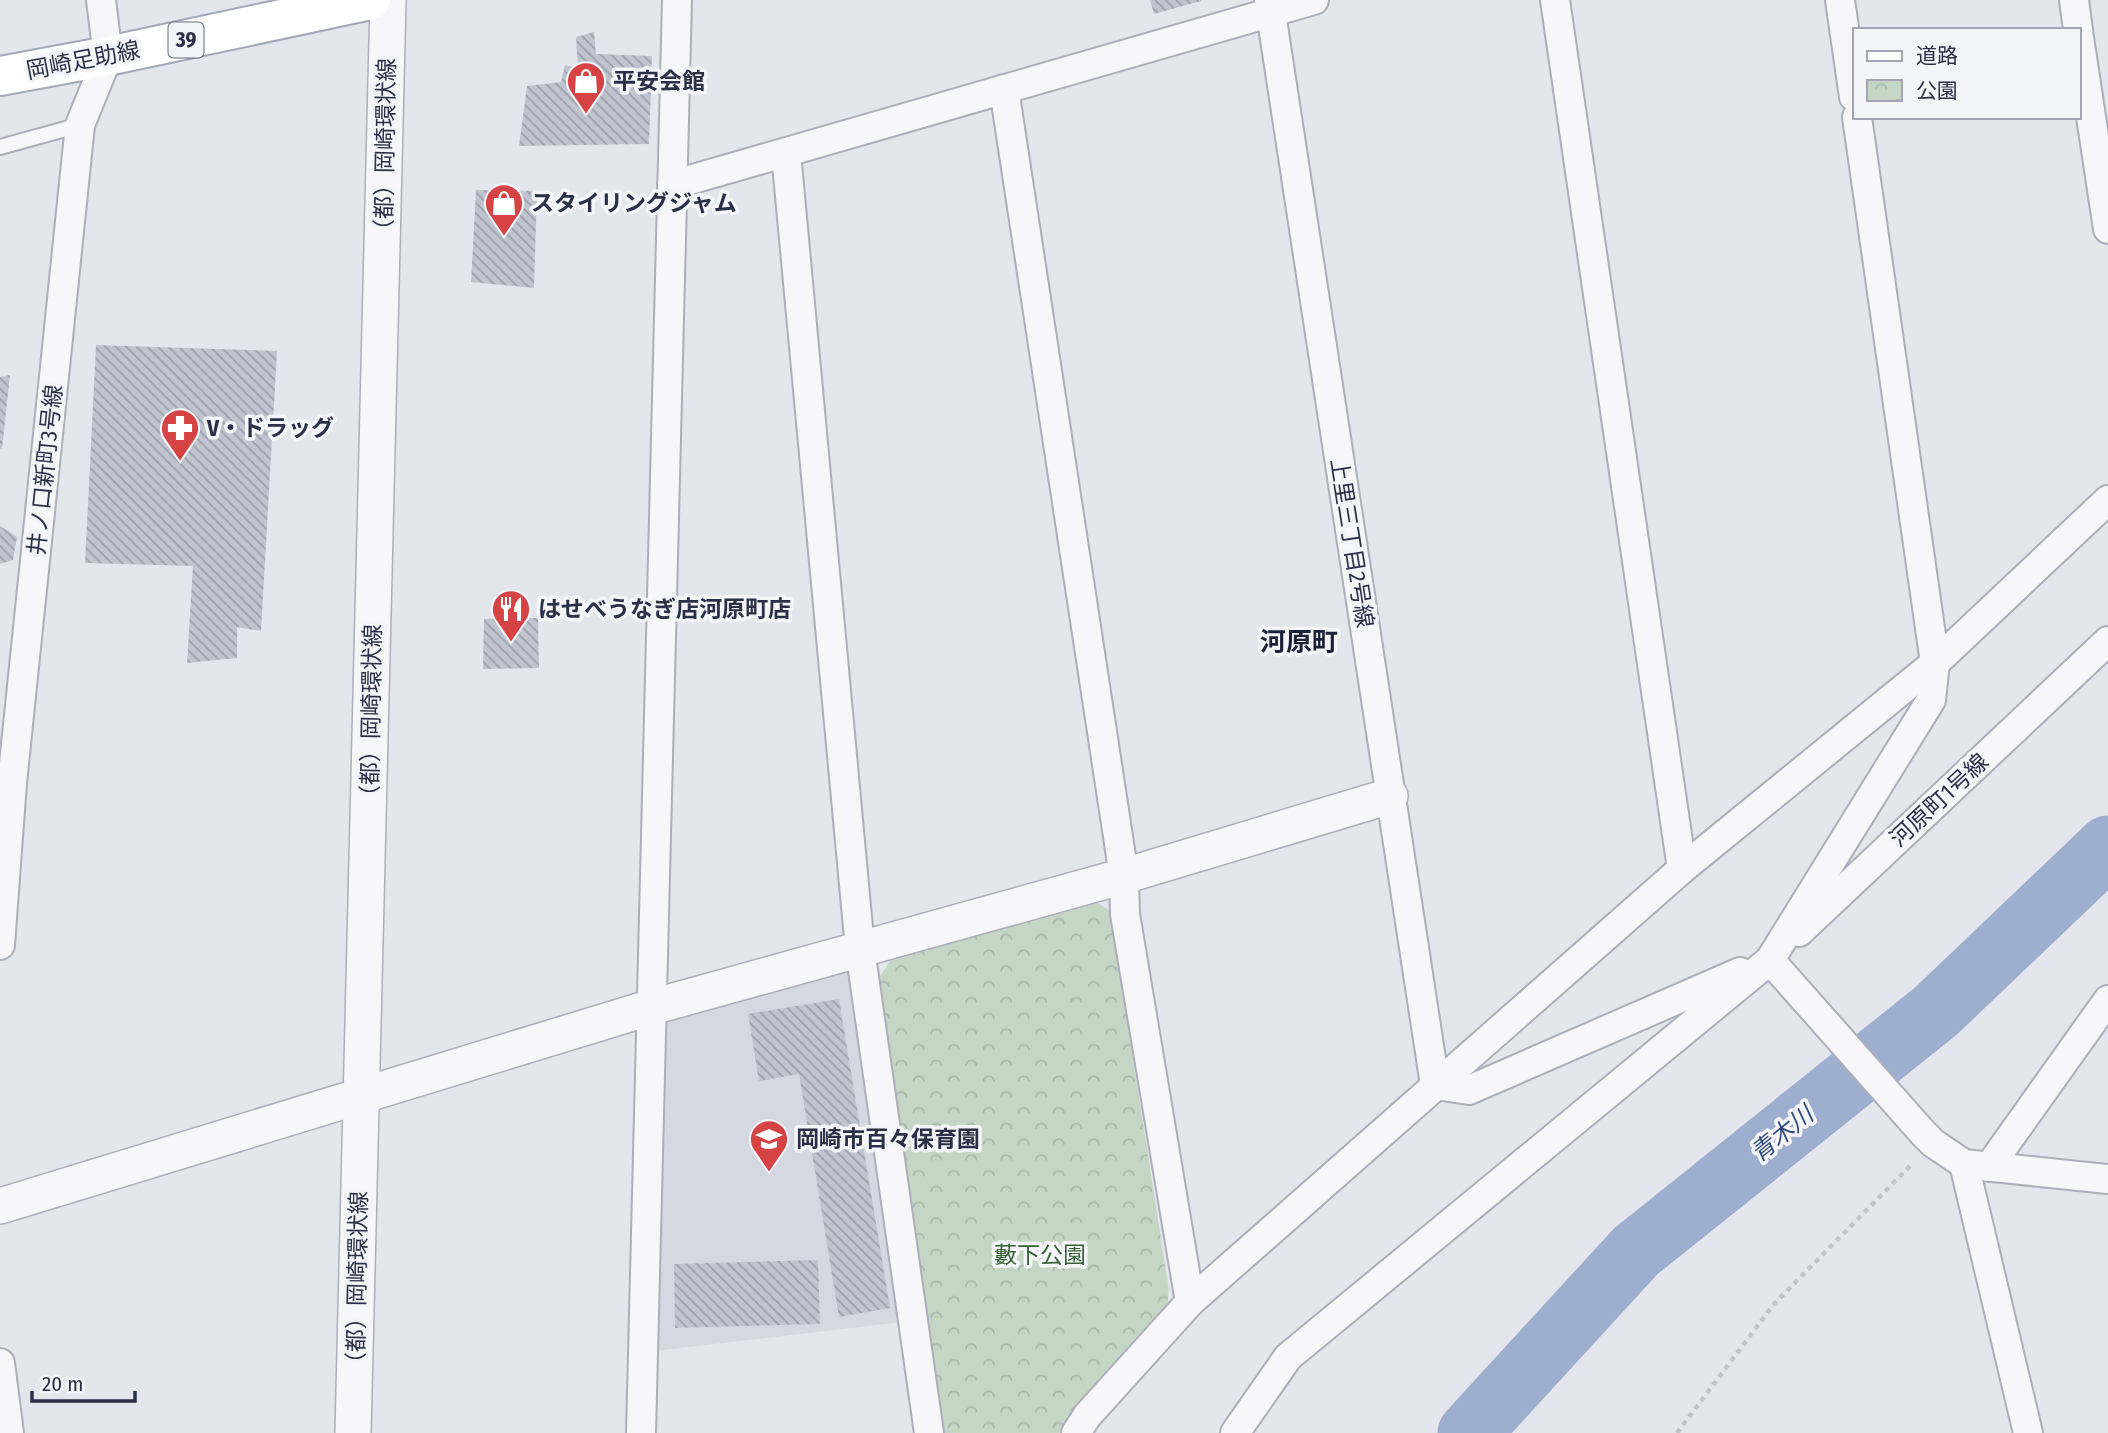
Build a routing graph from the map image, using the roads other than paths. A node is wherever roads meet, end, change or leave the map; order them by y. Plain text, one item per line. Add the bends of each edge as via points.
1 (101, 0) edge
2 (371, 0) edge
3 (388, 0) edge
4 (677, 0) edge
5 (1314, 0) edge
6 (1555, 0) edge
7 (1840, 0) edge
8 (2074, 0) edge
9 (1270, 6) edge
10 (2078, 28) edge
11 (2080, 44) edge
12 (108, 57) junction
13 (0, 76) edge
14 (1004, 89) junction
15 (1853, 90) edge
16 (1857, 119) edge
17 (80, 125) junction
18 (0, 147) edge
19 (786, 153) junction
20 (672, 186) junction
21 (2108, 229) edge
22 (2108, 500) edge
23 (2108, 641) edge
24 (1935, 663) junction
25 (6, 783) edge
26 (1390, 796) junction
27 (1682, 869) junction
28 (1124, 876) junction
29 (0, 945) edge
30 (860, 949) junction
31 (1770, 960) junction
32 (2108, 1000) edge
33 (652, 1007) junction
34 (1435, 1085) junction
35 (361, 1097) junction
36 (1976, 1165) junction
37 (2108, 1179) edge
38 (0, 1206) edge
39 (1190, 1301) junction
40 (0, 1363) edge
41 (9, 1433) edge
42 (354, 1433) edge
43 (641, 1433) edge
44 (929, 1433) edge
45 (1076, 1433) edge
46 (1235, 1433) edge
47 (2028, 1433) edge

1 - 12 street, 井ノ口新町3号線
2 - 12 main road, 岡崎足助線 / 39
3 - 35 street, （都）岡崎環状線
4 - 20 street
5 - 9 street
6 - 27 street
7 - 15 street
8 - 10 street
9 - 14 street
9 - 26 street, 上里三丁目2号線
11 - 21 street
12 - 13 main road, 岡崎足助線 / 39
12 - 17 street, 井ノ口新町3号線
14 - 19 street
14 - 28 street
16 - 24 street
17 - 18 lane
17 - 25 street, 井ノ口新町3号線
19 - 20 street
19 - 30 street
20 - 33 street
22 - 24 street
23 - 31 street, 河原町1号線
24 - 27 street
24 - 31 street via 1931,700
25 - 29 street, 井ノ口新町3号線
26 - 28 street
26 - 34 street, 上里三丁目2号線
27 - 34 street
28 - 30 street
28 - 39 street via 1125,914
30 - 33 street
30 - 44 street
31 - 34 street via 1469,1090
31 - 36 street via 1928,1138
31 - 46 street via 1288,1357
32 - 36 street
33 - 35 street
33 - 43 street
34 - 39 street
35 - 38 street
35 - 42 street, （都）岡崎環状線
36 - 37 street
36 - 47 street
39 - 45 street
40 - 41 street

